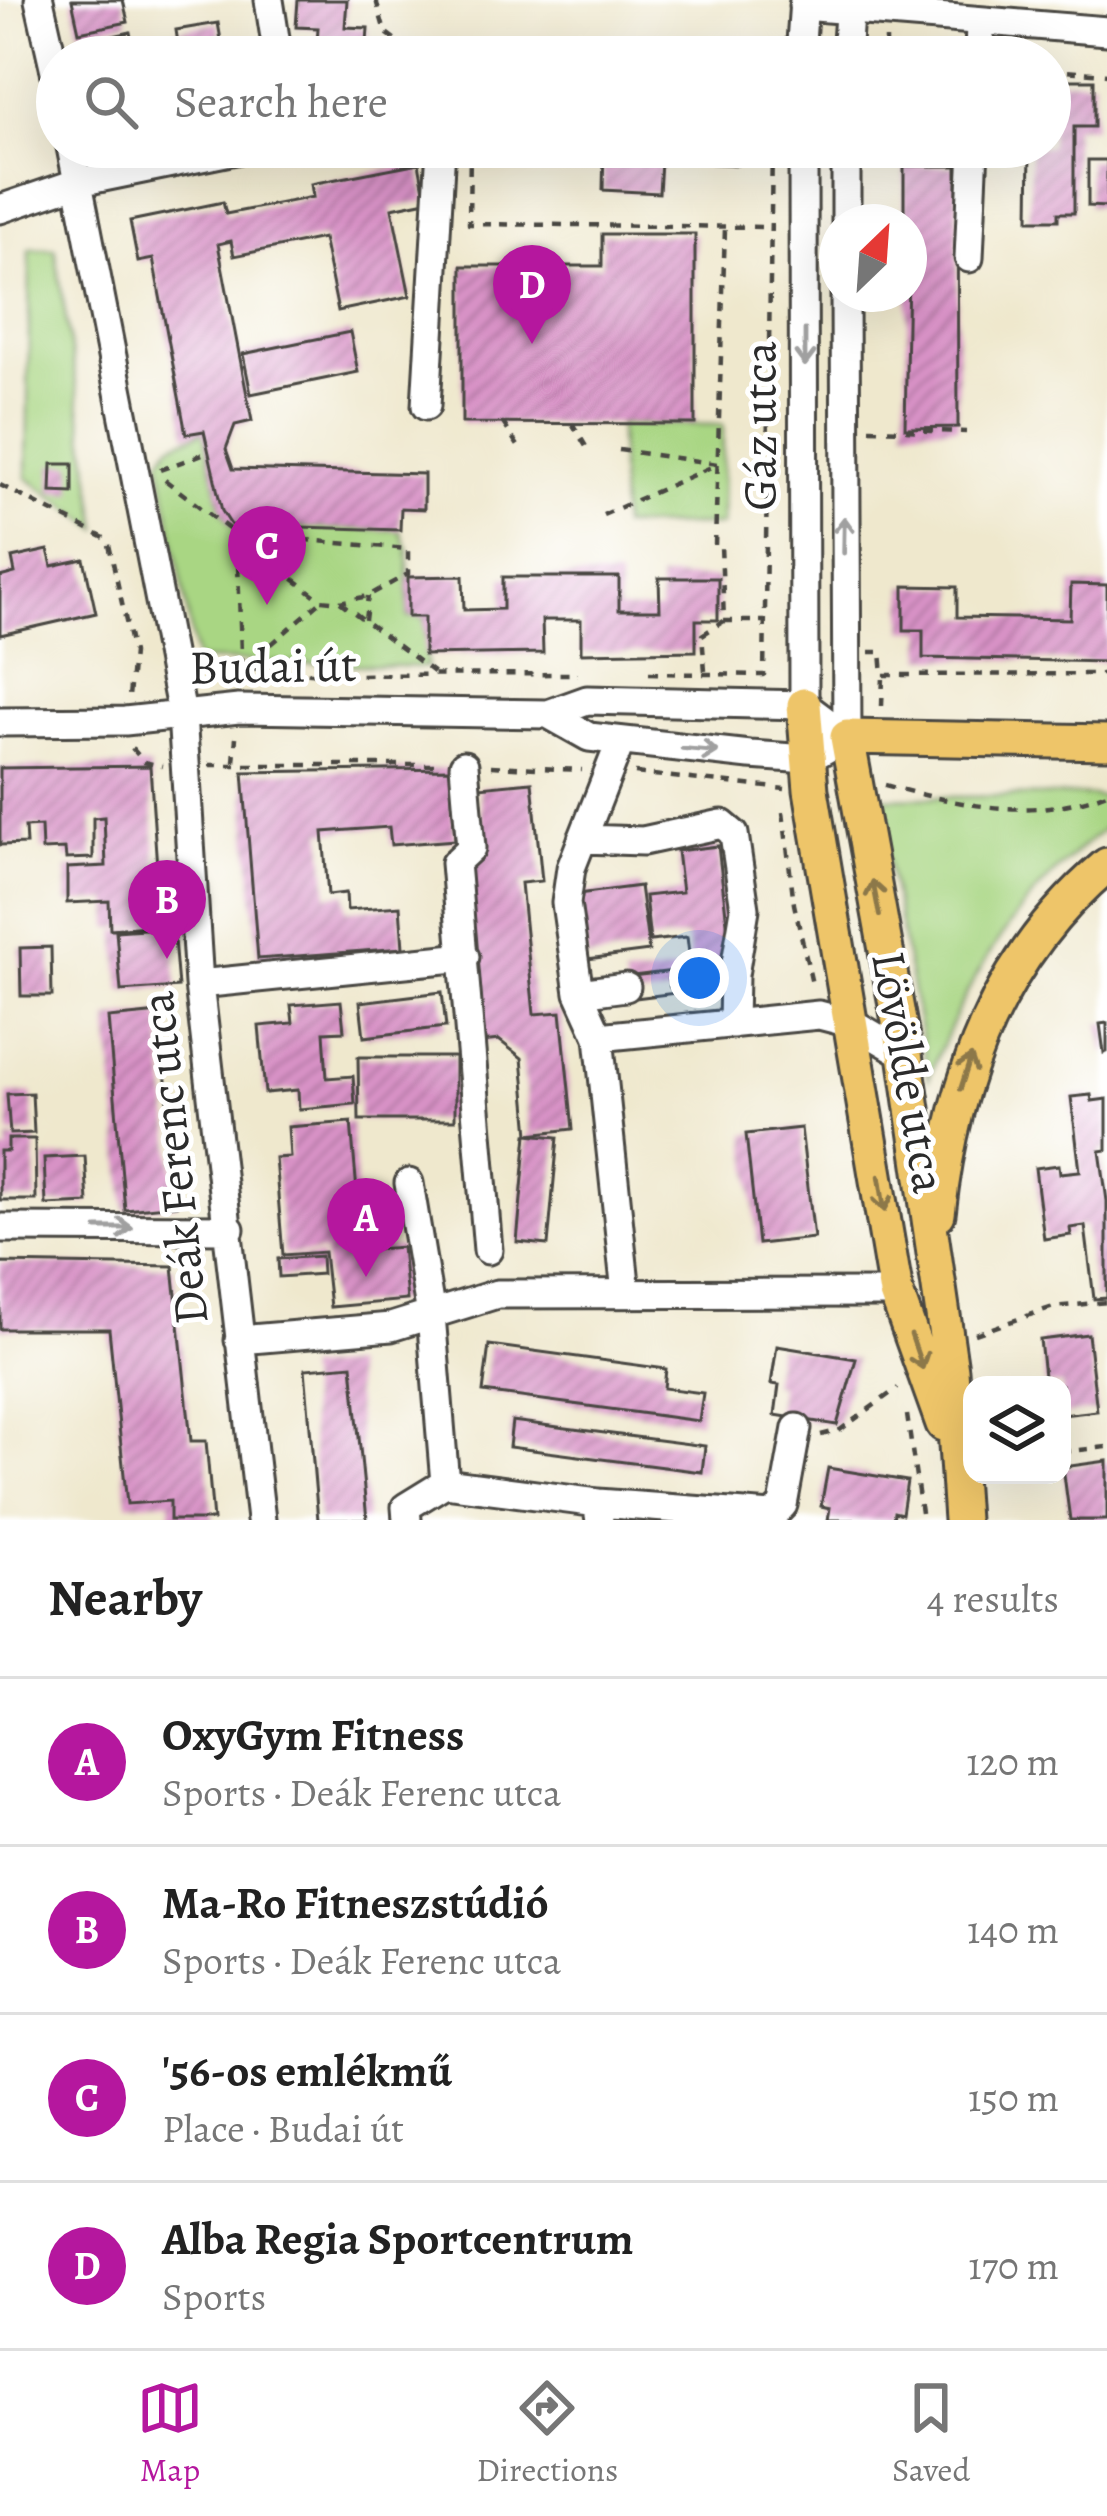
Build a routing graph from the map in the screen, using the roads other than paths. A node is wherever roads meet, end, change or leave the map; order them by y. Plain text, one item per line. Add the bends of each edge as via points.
1 (39, 0) edge
2 (269, 0) edge
3 (803, 3) edge
4 (850, 5) edge
5 (980, 21) junction
6 (1107, 31) edge
7 (47, 36) edge
8 (275, 36) edge
9 (801, 36) edge
10 (848, 36) edge
11 (980, 36) edge
12 (76, 168) edge
13 (147, 168) edge
14 (440, 168) edge
15 (803, 168) edge
16 (846, 168) edge
17 (973, 168) edge
18 (79, 182) junction
19 (845, 204) edge
20 (0, 209) edge
21 (969, 258) dead end
22 (845, 312) edge
23 (426, 406) dead end
24 (804, 705) junction
25 (182, 714) junction
26 (548, 714) junction
27 (0, 722) edge
28 (847, 737) junction
29 (1107, 742) edge
30 (620, 743) junction
31 (808, 759) junction
32 (464, 765) road end
33 (582, 838) junction
34 (1107, 866) edge
35 (465, 957) junction
36 (734, 975) junction
37 (683, 980) dead end
38 (199, 984) junction
39 (626, 987) dead end
40 (579, 993) junction
41 (734, 1024) junction
42 (854, 1024) junction
43 (599, 1037) junction
44 (905, 1054) junction
45 (409, 1183) dead end
46 (0, 1228) edge
47 (230, 1229) junction
48 (488, 1250) dead end
49 (932, 1269) junction
50 (626, 1293) junction
51 (896, 1293) junction
52 (431, 1315) junction
53 (238, 1340) junction
54 (796, 1432) road end
55 (952, 1448) junction
56 (445, 1483) junction
57 (598, 1511) edge
58 (406, 1514) edge
59 (261, 1520) edge
60 (961, 1520) edge

1 - 7 street
2 - 8 street
3 - 4 street
3 - 9 street
4 - 5 street
4 - 10 street
5 - 6 street
5 - 11 street
12 - 18 street, Deák Ferenc utca
13 - 18 street
14 - 23 street
15 -> 24 street, Gáz utca
16 - 19 street
17 - 21 street
18 - 20 street
18 - 25 street, Deák Ferenc utca
28 -> 22 street, Gáz utca
24 - 26 street, Budai út via 586,700
24 - 28 street
24 - 31 main road, Lövölde utca
25 - 26 street, Budai út
25 - 27 street, Budai út
25 - 38 street, Deák Ferenc utca
26 - 30 street, Budai út via 589,737
28 - 29 main road
28 - 31 street
44 -> 28 main road, Lövölde utca
30 -> 31 street, Budai út
30 - 33 street
31 - 42 main road, Lövölde utca
32 - 35 street via 471,848 455,863
33 - 36 street via 643,841 722,824 734,834 745,909
33 - 40 street via 566,903
49 -> 34 main road, Lövölde utca via 951,1127 985,1022 1050,920
35 - 38 street
35 - 48 street
36 - 37 street
36 - 41 street
38 - 47 street, Deák Ferenc utca
39 - 40 street
40 - 43 street
41 - 42 street via 819,1016
41 - 43 street
42 - 44 street
42 -> 51 main road, Lövölde utca
43 - 50 street
44 - 49 main road, Lövölde utca
45 - 52 street
46 -> 47 street
47 - 53 street, Deák Ferenc utca
49 - 55 main road, Lövölde utca via 951,1370
50 - 51 street
50 - 52 street via 497,1294
51 -> 55 main road, Lövölde utca
52 - 53 street via 391,1327
52 - 56 street
53 - 59 street, Deák Ferenc utca
54 - 57 street via 783,1505 772,1516
55 - 60 main road, Lövölde utca
56 - 57 street
56 - 58 street

